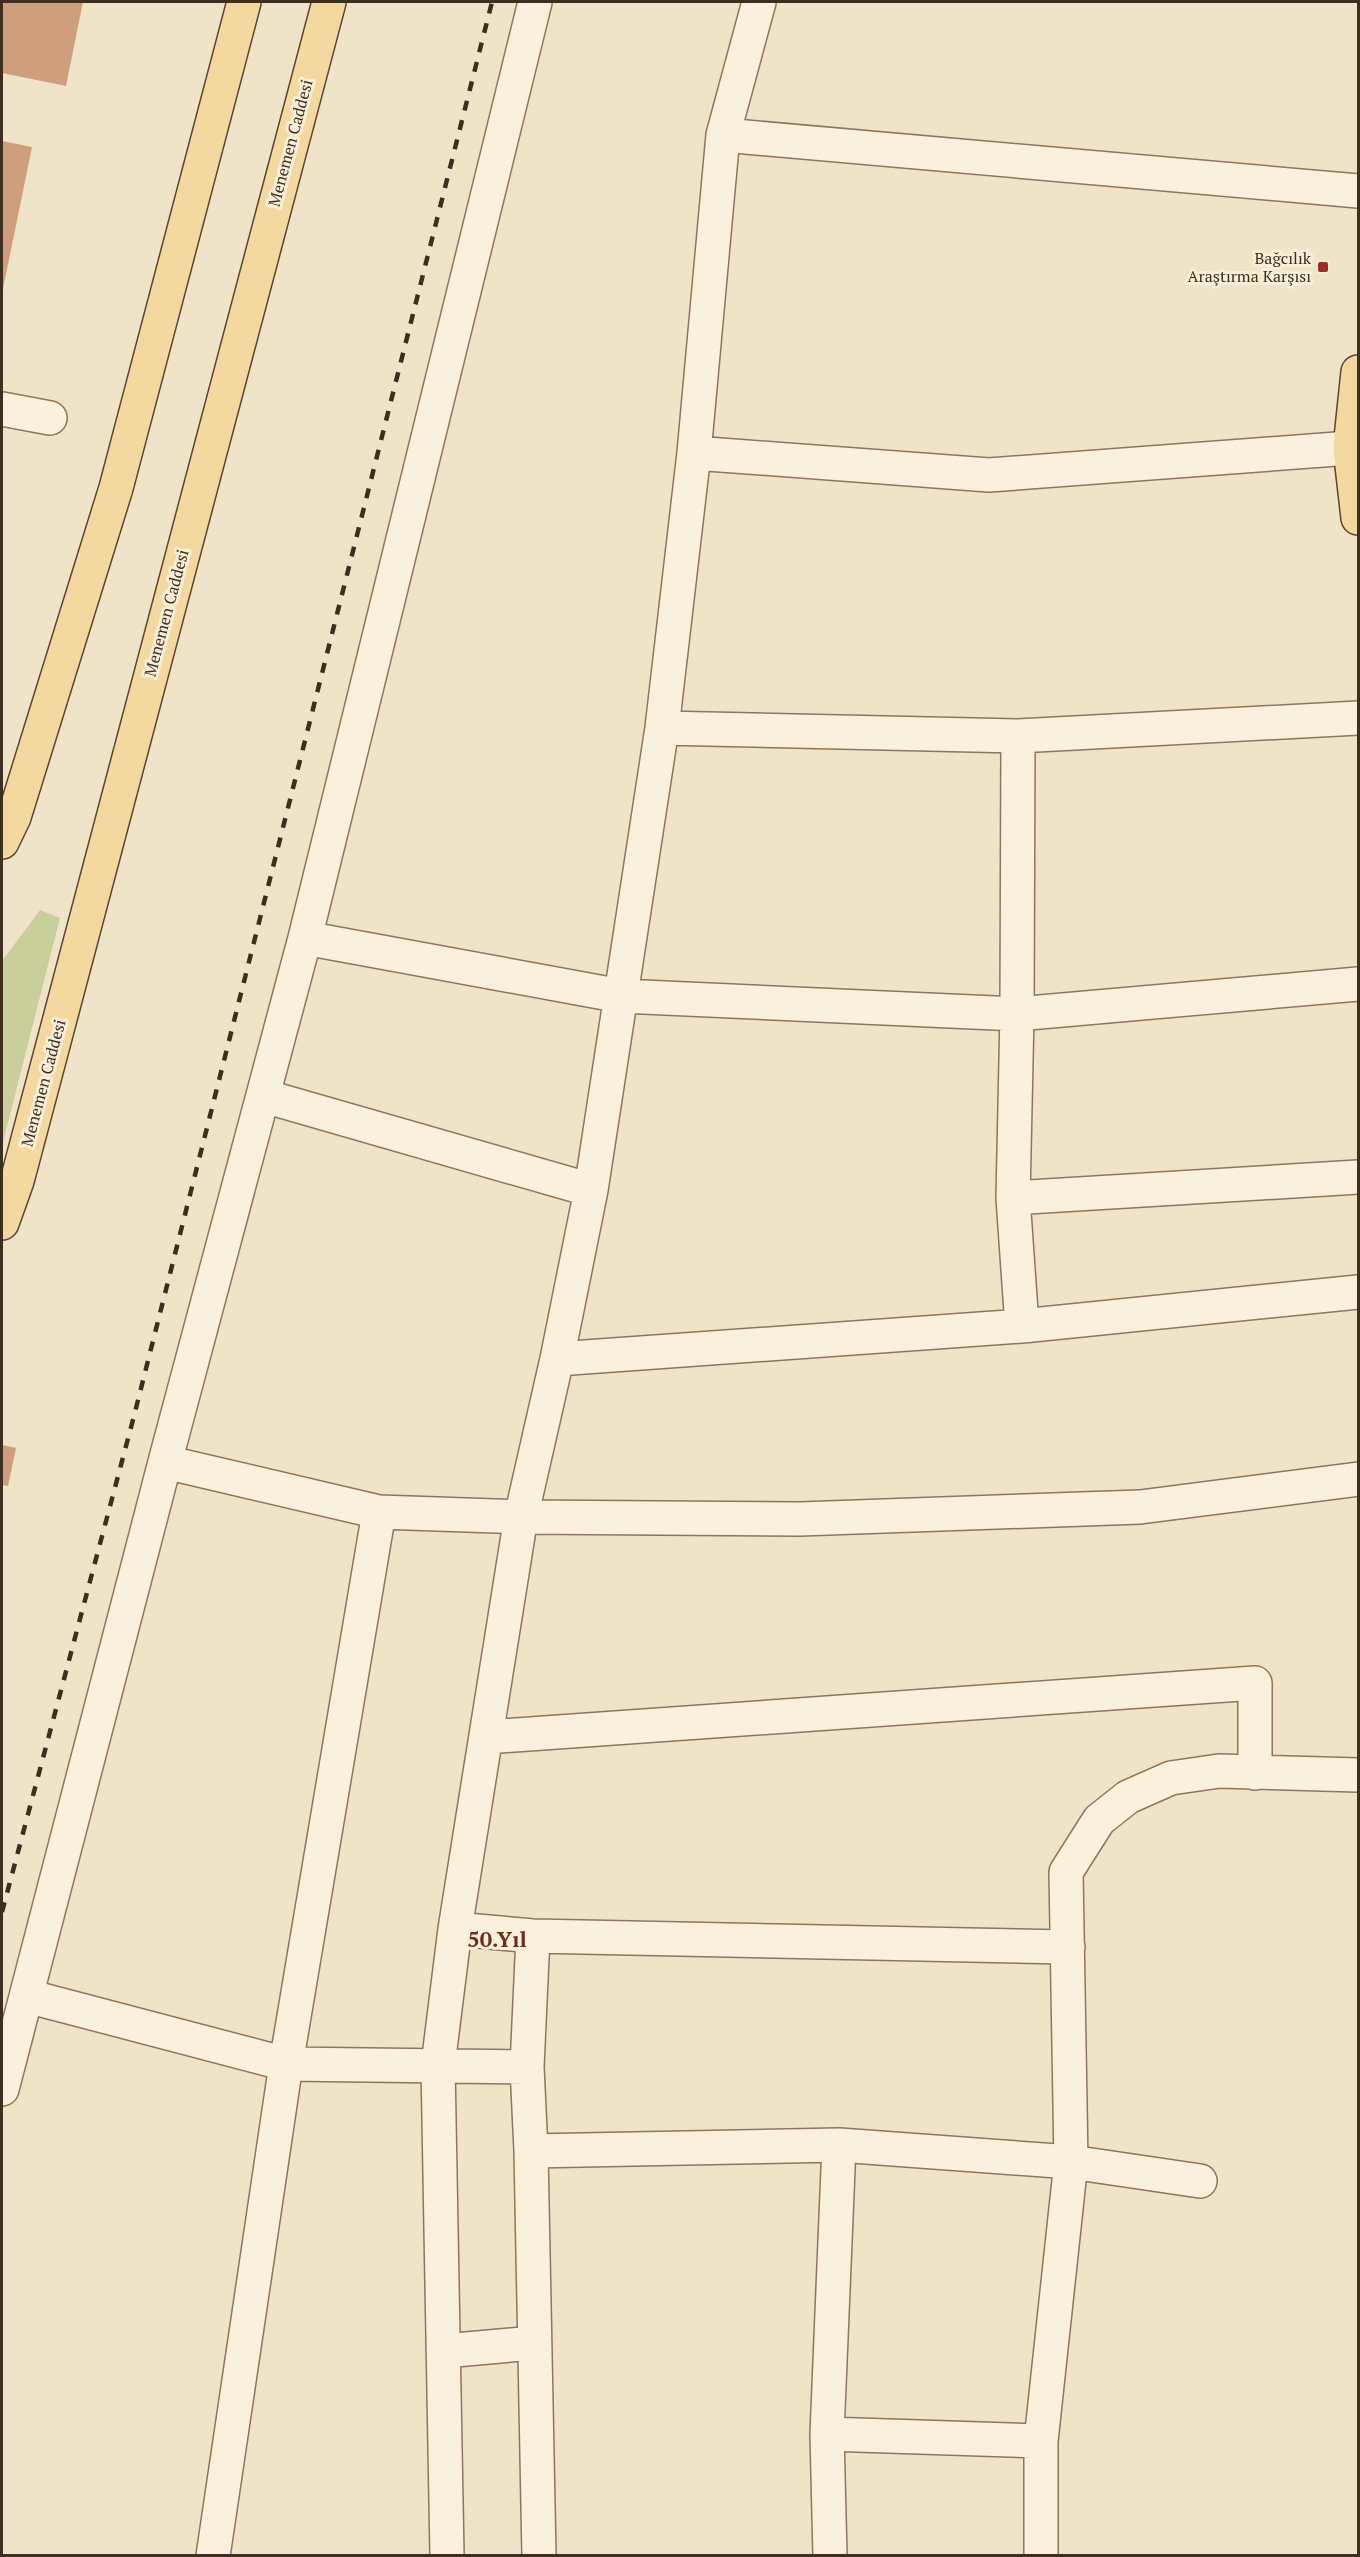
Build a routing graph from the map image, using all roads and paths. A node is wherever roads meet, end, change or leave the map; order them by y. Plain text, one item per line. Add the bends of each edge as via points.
1 (244, 2) edge
2 (328, 2) edge
3 (535, 2) edge
4 (759, 2) edge
5 (723, 135) junction
6 (1359, 191) edge
7 (1359, 372) edge
8 (2, 409) edge
9 (50, 418) dead end
10 (1350, 448) junction
11 (694, 453) junction
12 (1359, 518) edge
13 (1359, 718) edge
14 (662, 728) junction
15 (1018, 736) junction
16 (2, 842) edge
17 (305, 938) junction
18 (1359, 984) edge
19 (621, 996) junction
20 (1017, 1014) junction
21 (264, 1096) junction
22 (1359, 1177) edge
23 (591, 1190) junction
24 (1013, 1198) junction
25 (2, 1223) edge
26 (1359, 1292) edge
27 (1022, 1326) junction
28 (557, 1359) junction
29 (165, 1462) junction
30 (1359, 1479) edge
31 (379, 1512) junction
32 (521, 1517) junction
33 (486, 1737) junction
34 (1255, 1773) junction
35 (1359, 1775) edge
36 (455, 1929) junction
37 (533, 1936) junction
38 (1068, 1947) junction
39 (27, 1996) junction
40 (286, 2064) junction
41 (438, 2065) junction
42 (527, 2067) junction
43 (2, 2089) edge
44 (839, 2145) junction
45 (531, 2151) junction
46 (1071, 2162) junction
47 (1200, 2181) dead end
48 (533, 2343) junction
49 (444, 2351) junction
50 (827, 2434) junction
51 (1041, 2441) junction
52 (213, 2556) edge
53 (447, 2556) edge
54 (538, 2556) edge
55 (830, 2556) edge
56 (1041, 2556) edge

1 - 16 main road via 116,488 14,817
2 - 25 main road, Menemen Caddesi via 17,1181
3 - 17 street
4 - 5 street
5 - 6 street
5 - 11 street
7 - 10 main road
8 - 9 street
10 - 11 street via 989,475
10 - 12 main road
11 - 14 street
13 - 15 street
14 - 15 street
14 - 19 street
15 - 20 street
17 - 19 street
17 - 21 street
18 - 20 street
19 - 20 street
19 - 23 street
20 - 24 street
21 - 23 street
21 - 29 street
22 - 24 street
23 - 28 street
24 - 27 street
26 - 27 street
27 - 28 street
28 - 32 street
29 - 31 street
29 - 39 street
30 - 32 street via 1140,1507 800,1520
31 - 32 street
31 - 40 street
32 - 33 street
33 - 34 street via 1255,1683
33 - 36 street
34 - 35 street
34 - 38 street via 1219,1771 1171,1778 1128,1797 1099,1820 1066,1872
36 - 37 street
36 - 41 street
37 - 38 street
37 - 42 street
38 - 46 street
39 - 40 street
39 - 43 street
40 - 41 street
40 - 52 street
41 - 42 street
41 - 49 street
42 - 45 street
44 - 45 street
44 - 46 street
44 - 50 street
45 - 48 street
46 - 47 street
46 - 51 street
48 - 49 street
48 - 54 street
49 - 53 street
50 - 51 street
50 - 55 street
51 - 56 street

